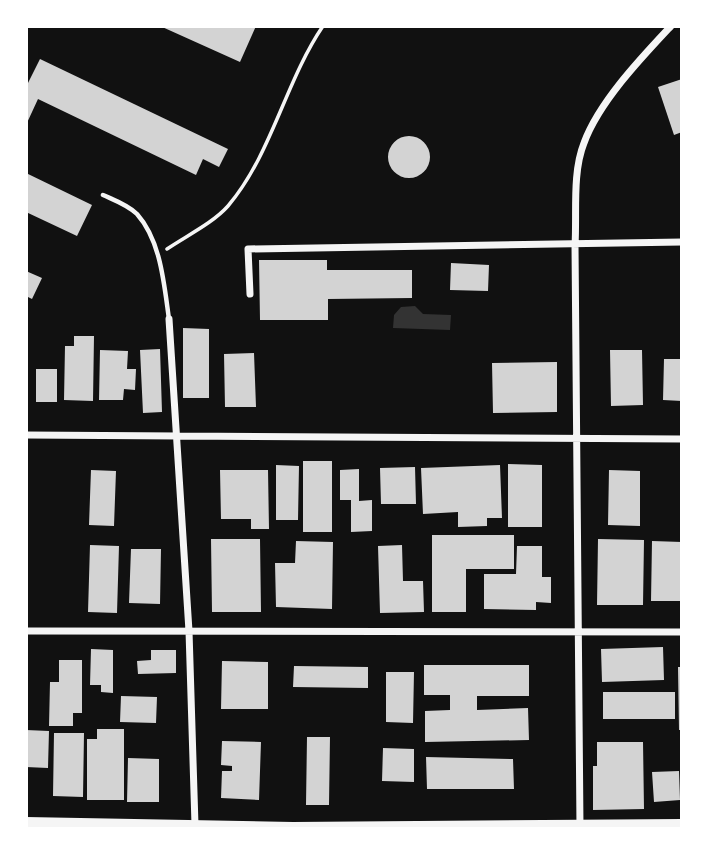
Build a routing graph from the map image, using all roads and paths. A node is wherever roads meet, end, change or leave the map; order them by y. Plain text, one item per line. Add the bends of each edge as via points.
1 (323, 26) edge
2 (671, 26) edge
3 (103, 195) dead end
4 (682, 242) edge
5 (575, 245) junction
6 (157, 257) junction
7 (250, 294) dead end
8 (169, 319) joint
9 (26, 435) edge
10 (178, 436) junction
11 (577, 438) junction
12 (682, 439) edge
13 (26, 631) edge
14 (189, 631) junction
15 (578, 632) junction
16 (682, 632) edge
17 (26, 822) edge
18 (682, 824) edge
19 (195, 825) junction
20 (580, 827) edge
21 (293, 828) edge

1 - 6 path via 307,50 251,173 227,208
2 - 5 street via 637,62 583,144
3 - 6 lane via 135,212
4 - 5 street
5 - 7 street via 248,249
5 - 11 street
6 - 8 lane
8 - 10 street
9 - 10 street
10 - 11 street
10 - 14 street
11 - 12 street
11 - 15 street
13 - 14 street
14 - 15 street
14 - 19 street
15 - 16 street
15 - 20 street
17 - 19 street
18 - 20 street
19 - 21 street
20 - 21 street

